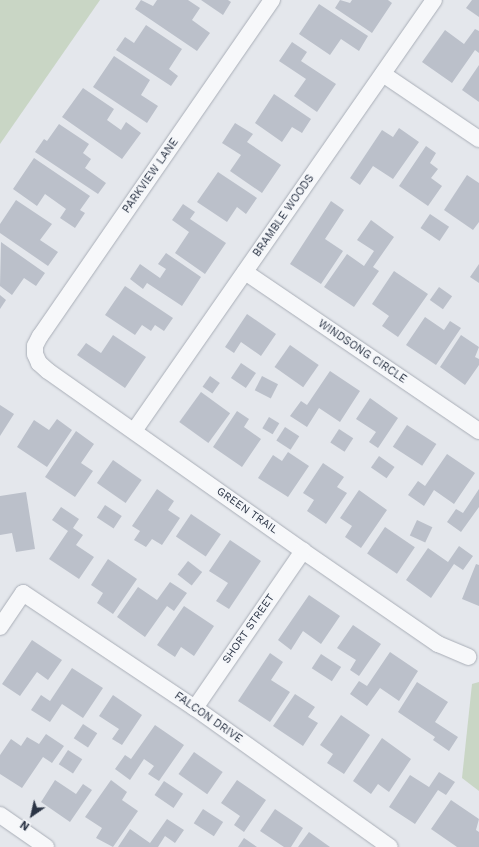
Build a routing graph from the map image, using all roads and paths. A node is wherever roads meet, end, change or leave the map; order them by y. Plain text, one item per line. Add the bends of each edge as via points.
1 (272, 0) edge
2 (434, 0) edge
3 (383, 74) junction
4 (479, 139) edge
5 (245, 272) junction
6 (35, 354) joint
7 (134, 431) junction
8 (479, 431) edge
9 (303, 551) junction
10 (0, 627) edge
11 (468, 657) dead end
12 (195, 708) junction
13 (0, 815) edge
14 (46, 847) edge
15 (390, 847) edge

1 - 6 street, PARKVIEW LANE via 40,336 35,346
2 - 3 street, BRAMBLE WOODS
3 - 4 street
3 - 5 street, BRAMBLE WOODS
5 - 7 street, BRAMBLE WOODS
5 - 8 street, WINDSONG CIRCLE
6 - 7 street, GREEN TRAIL via 39,363 48,371
7 - 9 street, GREEN TRAIL
9 - 11 street, GREEN TRAIL via 438,644
9 - 12 street, SHORT STREET
10 - 12 street, FALCON DRIVE via 23,593
12 - 15 street, FALCON DRIVE
13 - 14 street

